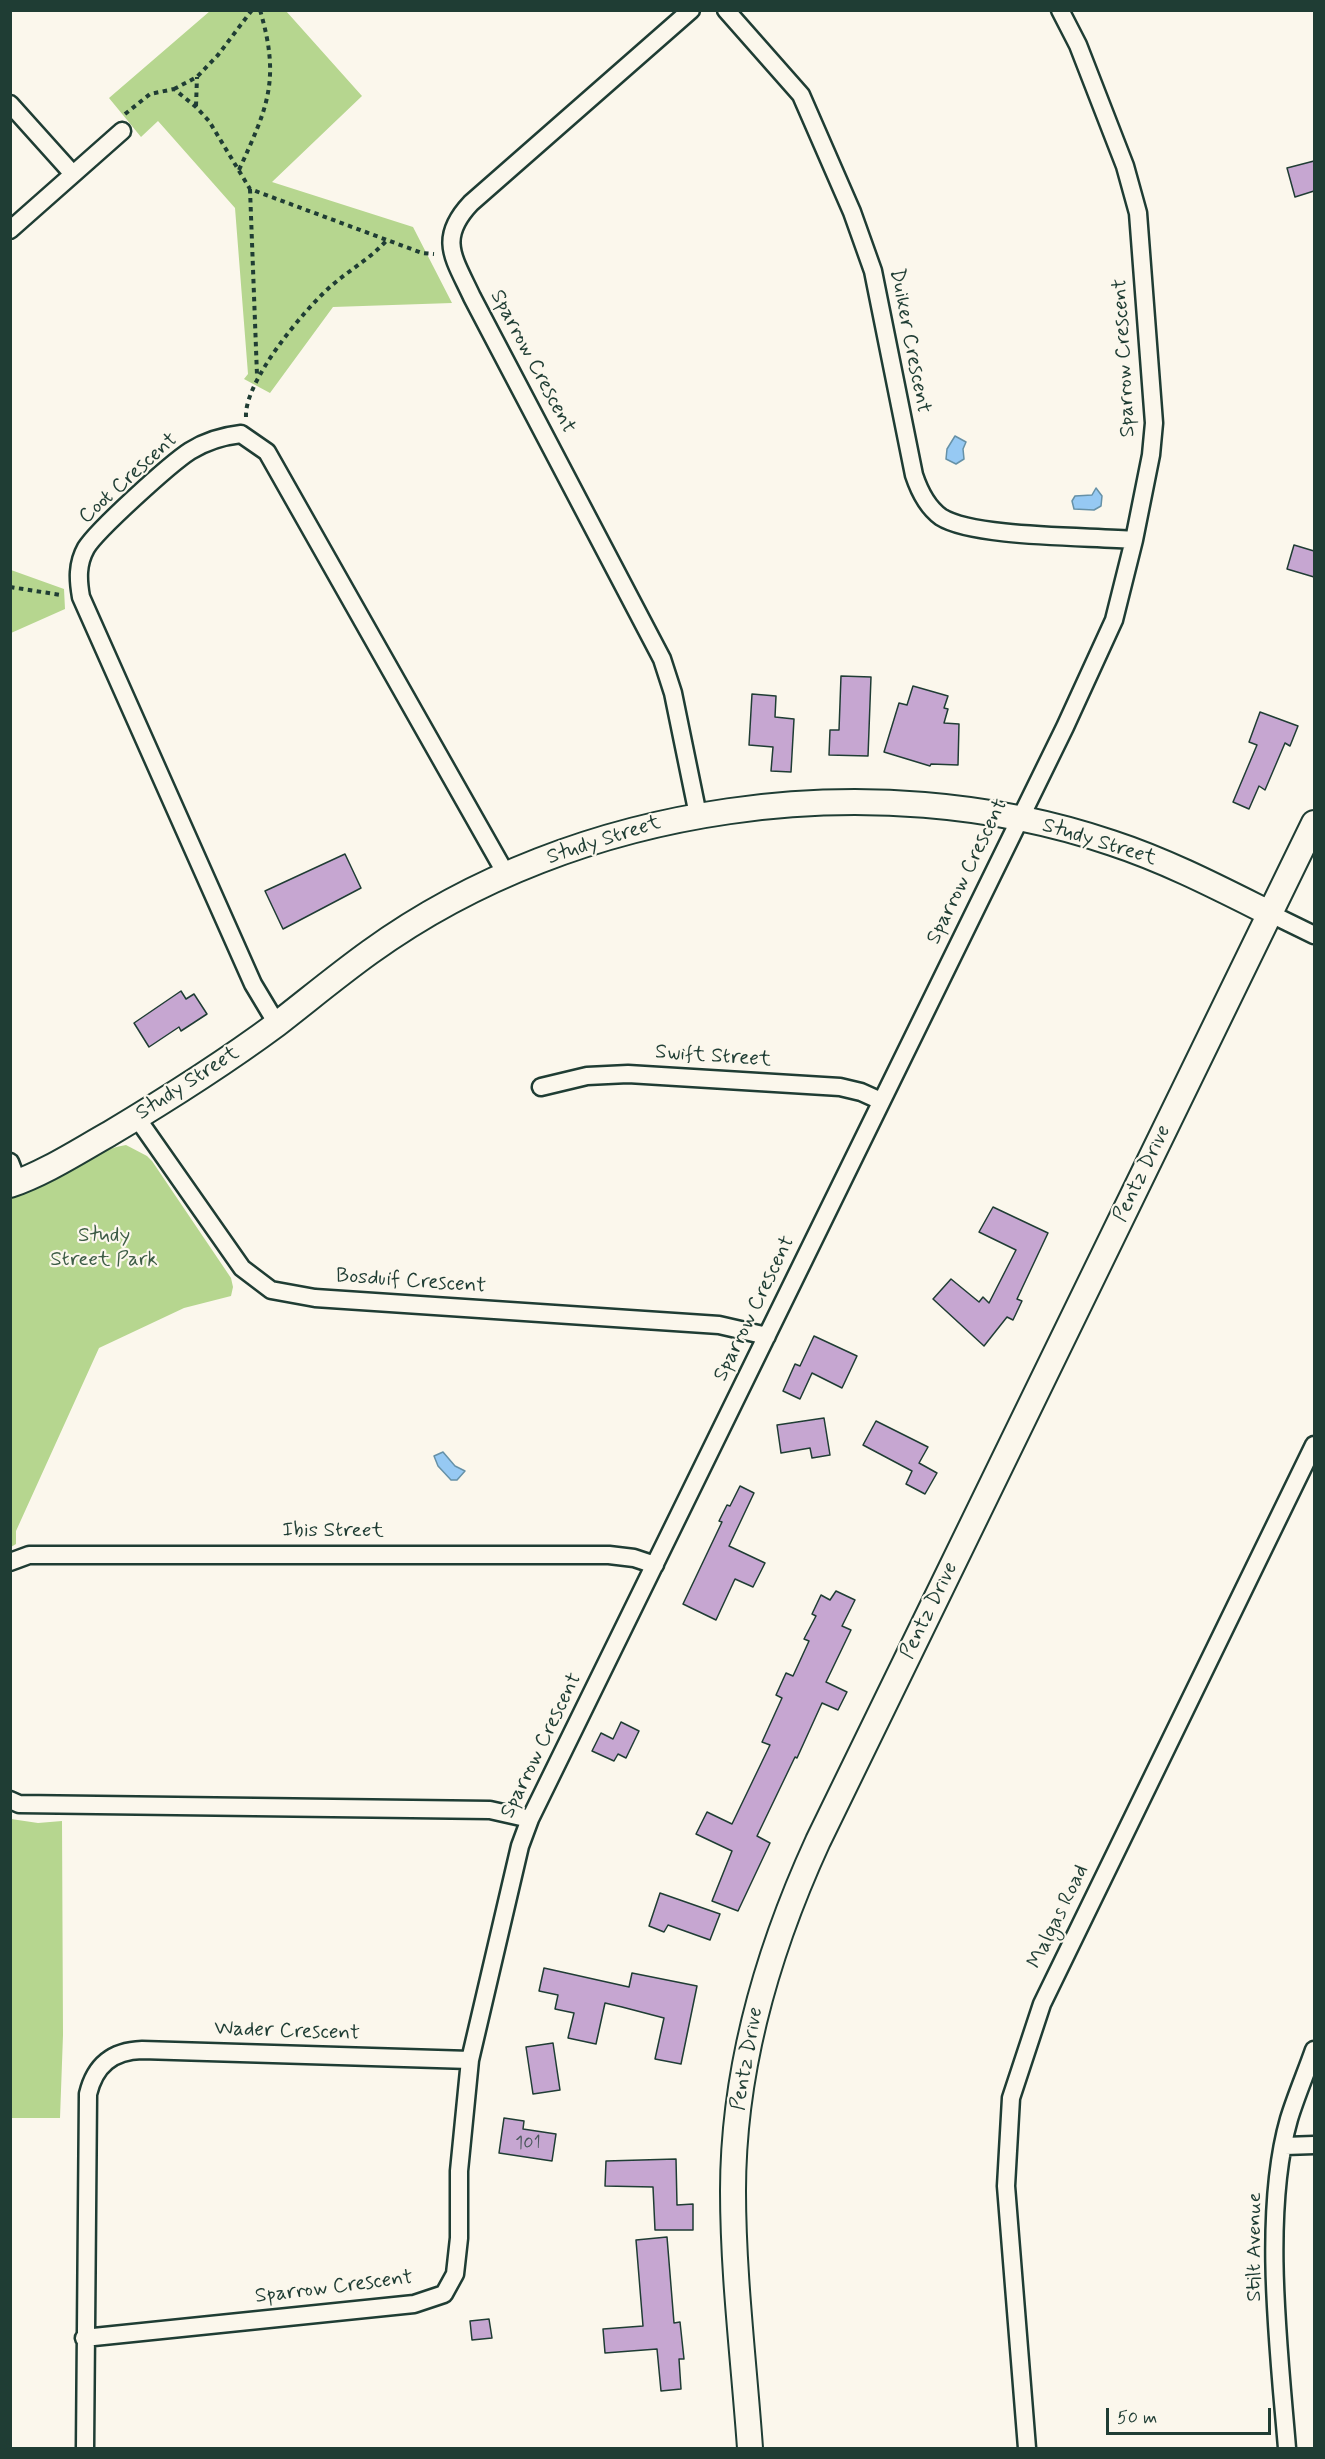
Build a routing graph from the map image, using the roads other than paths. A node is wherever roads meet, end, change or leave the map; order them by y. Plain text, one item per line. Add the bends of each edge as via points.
1 (692, 10) edge
2 (726, 10) edge
3 (1060, 10) edge
4 (10, 104) edge
5 (119, 126) road end
6 (72, 173) junction
7 (10, 230) edge
8 (1134, 540) junction
9 (698, 814) junction
10 (1018, 820) junction
11 (1314, 822) edge
12 (506, 874) junction
13 (1271, 914) junction
14 (1314, 935) edge
15 (277, 1024) junction
16 (541, 1087) dead end
17 (881, 1101) junction
18 (137, 1118) junction
19 (13, 1177) edge
20 (767, 1336) junction
21 (1314, 1445) edge
22 (10, 1562) edge
23 (655, 1565) junction
24 (10, 1800) edge
25 (530, 1819) junction
26 (1314, 2050) edge
27 (470, 2060) junction
28 (1314, 2145) edge
29 (1285, 2146) junction
30 (84, 2338) junction
31 (85, 2448) edge
32 (750, 2448) edge
33 (1027, 2448) edge
34 (1287, 2448) edge

1 - 9 street, Sparrow Crescent via 471,203 458,217 450,241 452,255 662,659 673,693
2 - 8 street, Duiker Crescent via 801,95 852,212 873,271 914,475 928,504 939,516 971,529
3 - 8 street, Sparrow Crescent via 1078,45 1125,166 1138,213 1154,423
4 - 6 street
5 - 6 street
6 - 7 street
8 - 10 street, Sparrow Crescent via 1114,620
9 - 10 street, Study Street via 866,801 940,807
9 - 12 street, Study Street via 632,830
10 - 13 street, Study Street via 1111,842
10 - 17 street, Sparrow Crescent
11 - 13 street, Pentz Drive
12 - 15 street, Study Street via 401,931
12 - 15 street, Coot Crescent via 267,452 241,434 209,441 189,452 86,549 78,573 80,594 253,984
13 - 14 street
13 - 32 street, Pentz Drive via 823,1830 779,1933 744,2064 735,2144 735,2228
15 - 18 street, Study Street
16 - 17 street, Swift Street via 587,1076 628,1074 840,1088
17 - 20 street, Sparrow Crescent
18 - 19 street, Study Street
18 - 20 street, Bosduif Crescent via 242,1268 271,1290 315,1298 719,1325
20 - 23 street, Sparrow Crescent
21 - 33 street, Malgas Road via 1042,2004 1011,2098 1006,2186
22 - 23 street, Ibis Street via 28,1555 609,1555
23 - 25 street, Sparrow Crescent
24 - 25 street via 19,1804 490,1810
25 - 27 street, Sparrow Crescent via 520,1846
26 - 29 street, Stilt Avenue via 1289,2121
27 - 30 street, Sparrow Crescent via 459,2171 459,2238 455,2274 444,2294 414,2304
27 - 30 street, Wader Crescent via 127,2050 105,2061 90,2085
28 - 29 street
29 - 34 street, Stilt Avenue via 1277,2191 1275,2259
30 - 31 street

